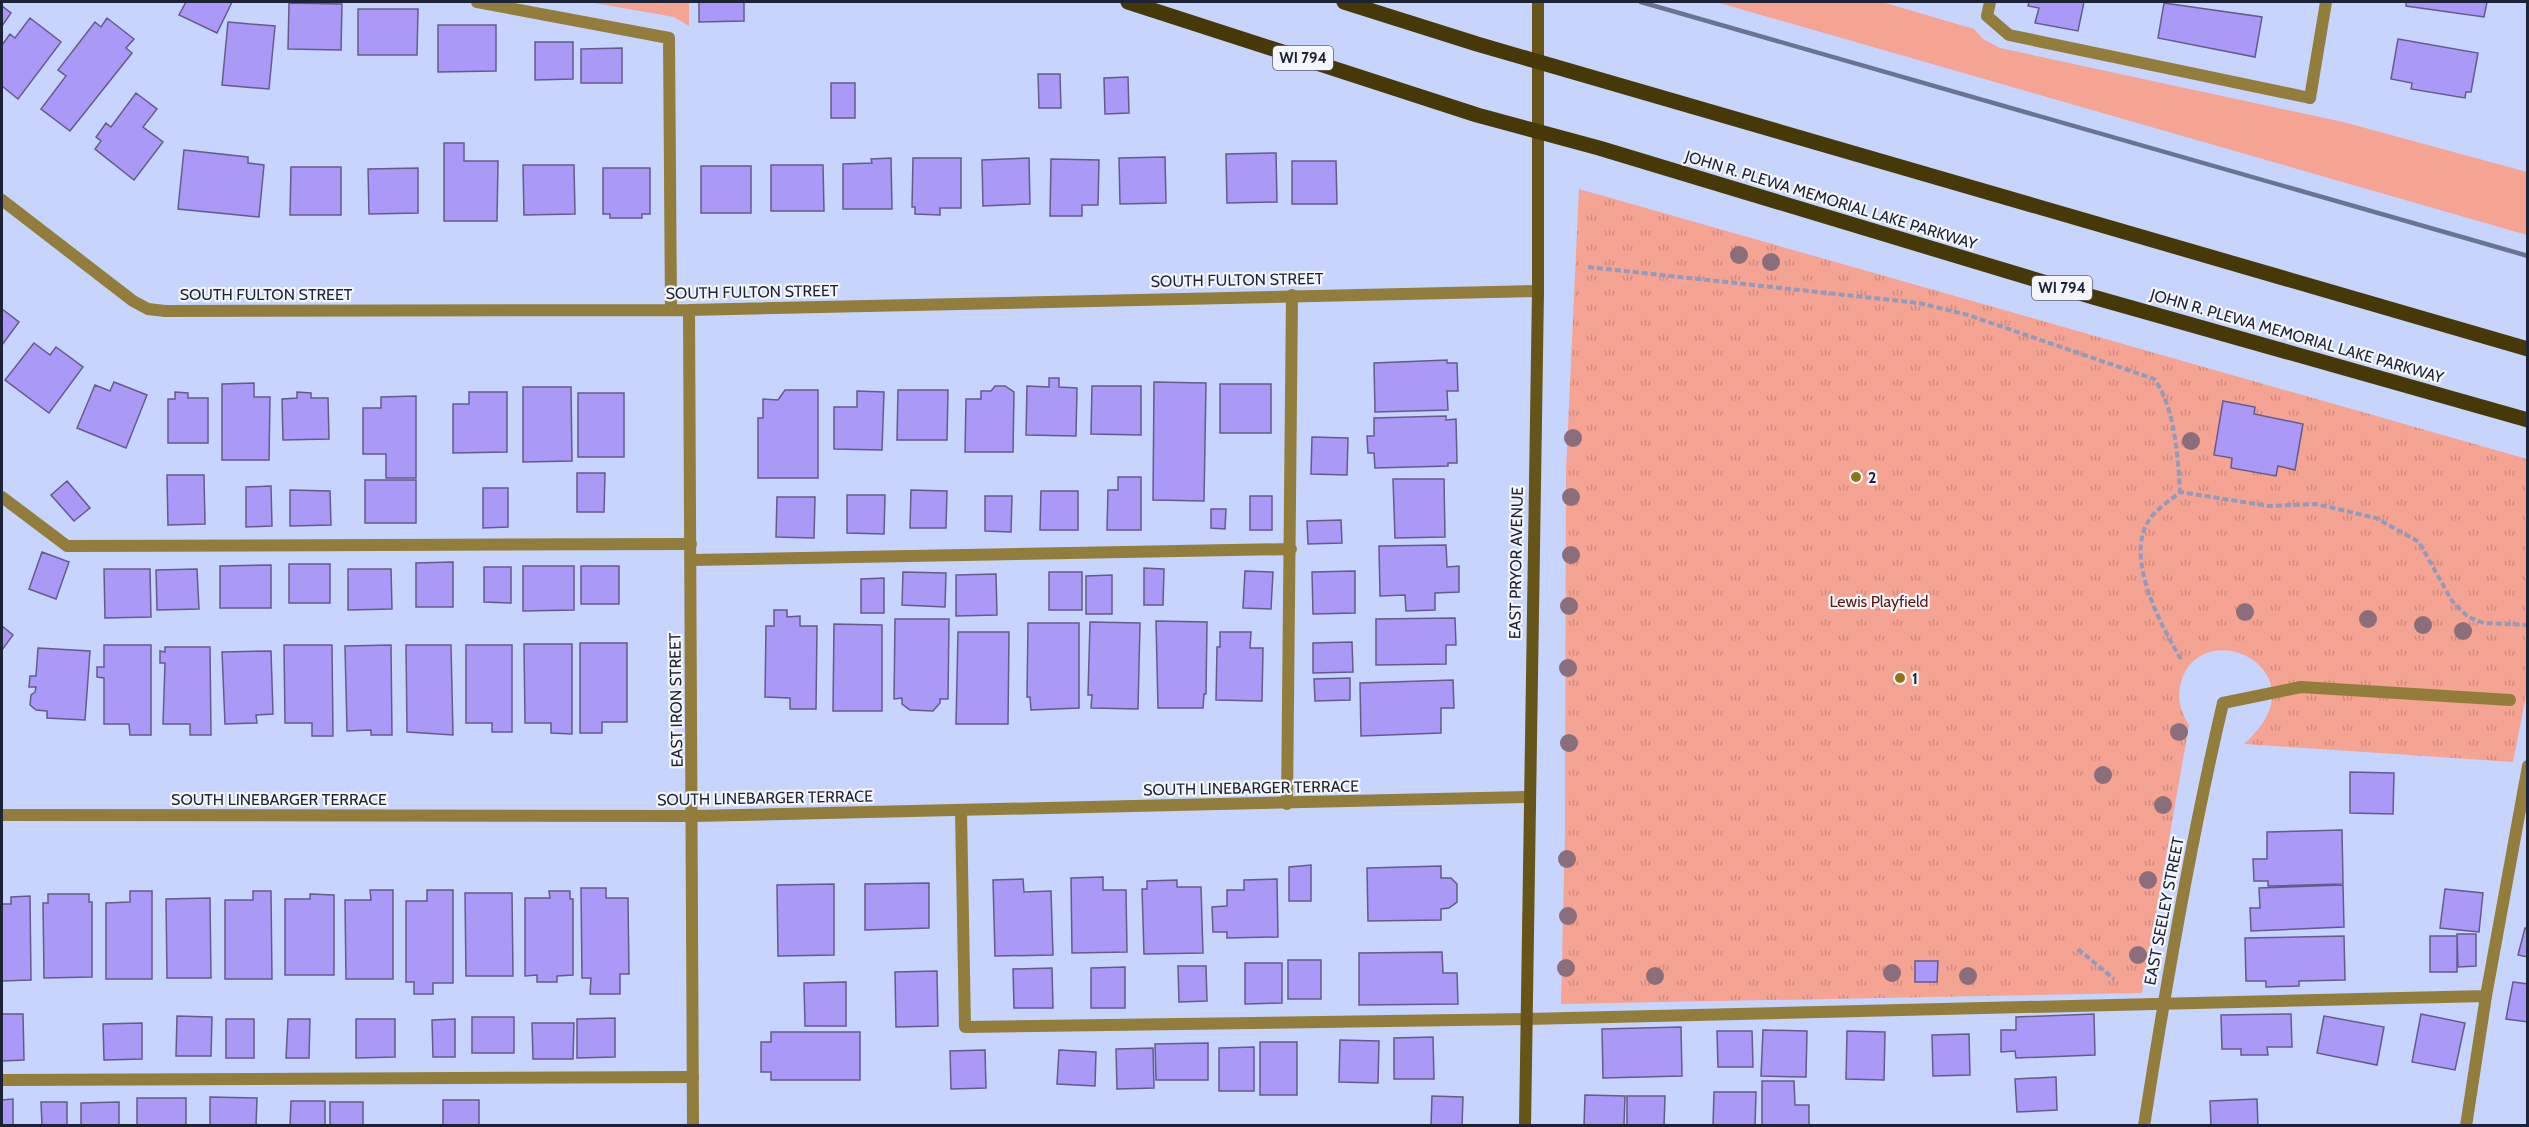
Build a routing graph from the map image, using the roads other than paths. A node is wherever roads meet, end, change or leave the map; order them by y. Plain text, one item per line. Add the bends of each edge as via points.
1 (477, 2) edge
2 (1128, 2) edge
3 (1344, 2) edge
4 (1538, 2) edge
5 (1990, 2) edge
6 (2326, 2) edge
7 (2, 201) edge
8 (1538, 291) junction
9 (1292, 295) junction
10 (671, 310) junction
11 (689, 310) junction
12 (2528, 349) edge
13 (2528, 420) edge
14 (2, 497) edge
15 (691, 544) junction
16 (1291, 549) junction
17 (691, 560) junction
18 (2510, 700) dead end
19 (2528, 766) edge
20 (1528, 797) junction
21 (1287, 804) junction
22 (961, 811) junction
23 (2, 815) edge
24 (693, 816) junction
25 (2486, 996) junction
26 (2163, 1003) junction
27 (1527, 1018) junction
28 (693, 1077) junction
29 (2, 1080) edge
30 (693, 1125) edge
31 (1526, 1125) edge
32 (2144, 1125) edge
33 (2466, 1125) edge

1 - 10 street via 669,38
2 - 13 main road, JOHN R. PLEWA MEMORIAL LAKE PARKWAY / WI 794 via 1477,115 2093,297
3 - 12 main road
4 - 8 street, EAST PRYOR AVENUE
5 - 6 street via 1987,16 2009,35 2310,98
7 - 10 street, SOUTH FULTON STREET via 148,309
8 - 9 street, SOUTH FULTON STREET
8 - 20 street, EAST PRYOR AVENUE
9 - 11 street, SOUTH FULTON STREET
9 - 16 street
10 - 11 street, SOUTH FULTON STREET
11 - 15 street, EAST IRON STREET
14 - 15 street via 67,546
15 - 17 street, EAST IRON STREET
16 - 17 street
16 - 21 street
17 - 24 street, EAST IRON STREET
18 - 26 street, EAST SEELEY STREET via 2301,687 2223,703
19 - 25 street
20 - 21 street, SOUTH LINEBARGER TERRACE
20 - 27 street, EAST PRYOR AVENUE
21 - 22 street, SOUTH LINEBARGER TERRACE
22 - 24 street, SOUTH LINEBARGER TERRACE
22 - 27 street via 965,1028
23 - 24 street, SOUTH LINEBARGER TERRACE
24 - 28 street, EAST IRON STREET
25 - 26 street
25 - 33 street
26 - 27 street
26 - 32 street, EAST SEELEY STREET
27 - 31 street, EAST PRYOR AVENUE
28 - 29 street
28 - 30 street, EAST IRON STREET

